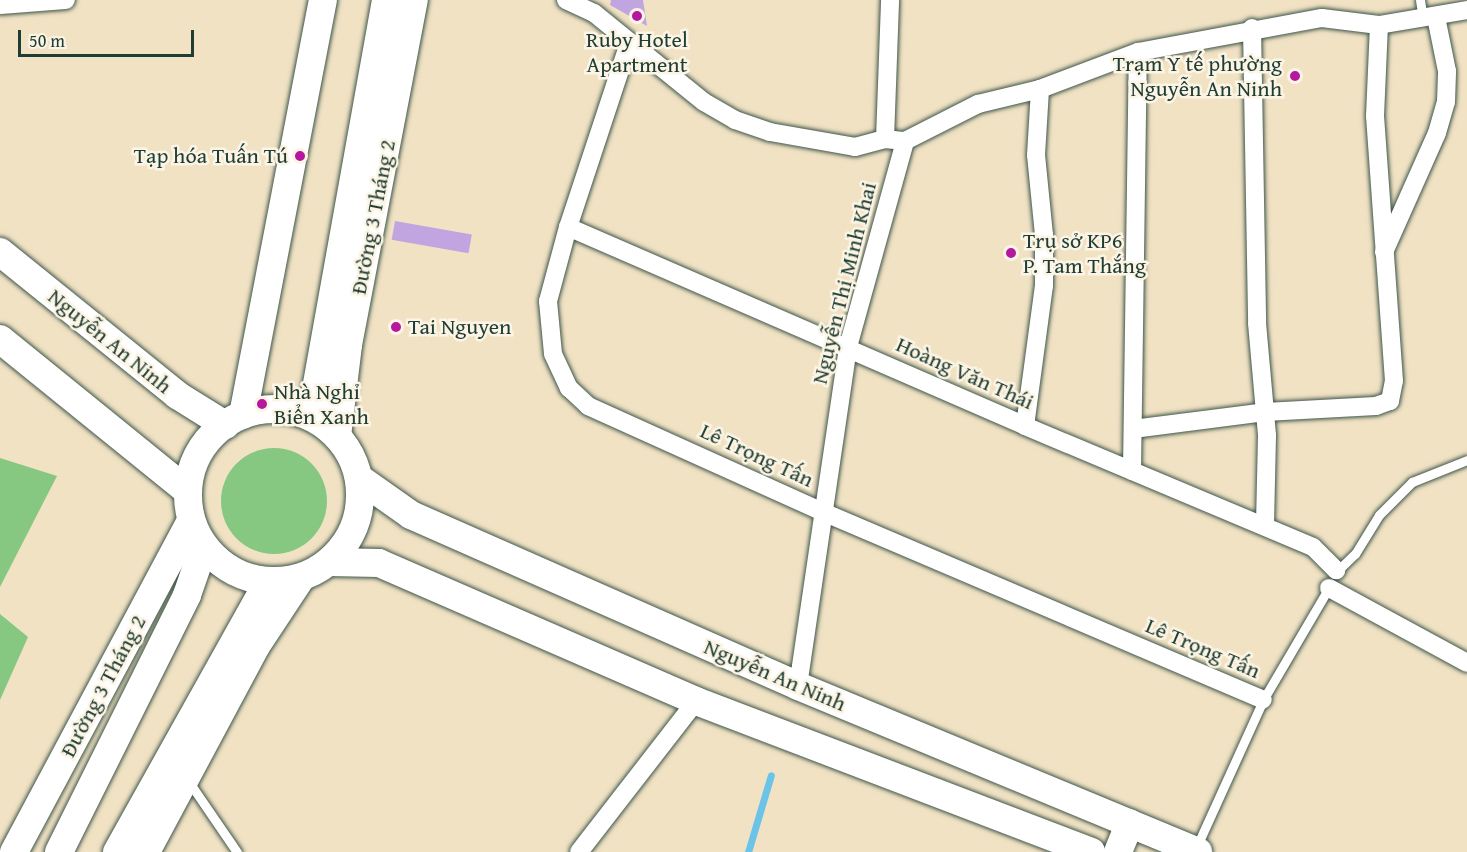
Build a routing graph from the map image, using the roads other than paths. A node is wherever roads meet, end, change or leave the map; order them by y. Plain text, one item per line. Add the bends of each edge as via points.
1 (66, 0) edge
2 (323, 0) edge
3 (343, 0) edge
4 (386, 0) edge
5 (414, 0) edge
6 (567, 0) edge
7 (890, 0) edge
8 (1419, 0) edge
9 (0, 5) edge
10 (1467, 10) edge
11 (1430, 18) junction
12 (1379, 25) junction
13 (1252, 28) junction
14 (629, 43) junction
15 (1138, 51) junction
16 (1040, 89) junction
17 (885, 139) junction
18 (905, 141) junction
19 (568, 227) junction
20 (0, 252) edge
21 (1383, 256) junction
22 (0, 339) edge
23 (848, 347) junction
24 (1265, 412) junction
25 (244, 417) junction
26 (311, 417) junction
27 (1025, 426) junction
28 (1134, 429) junction
29 (337, 436) junction
30 (1465, 464) edge
31 (1132, 471) junction
32 (360, 479) junction
33 (188, 491) junction
34 (823, 512) junction
35 (191, 520) junction
36 (1265, 526) junction
37 (204, 546) junction
38 (329, 562) junction
39 (1336, 570) junction
40 (301, 578) junction
41 (268, 582) junction
42 (1329, 588) junction
43 (1467, 663) edge
44 (798, 686) junction
45 (1263, 700) junction
46 (696, 701) junction
47 (186, 778) junction
48 (1130, 823) junction
49 (1197, 851) edge
50 (14, 852) edge
51 (59, 852) edge
52 (117, 852) edge
53 (146, 852) edge
54 (237, 852) edge
55 (579, 852) edge
56 (1091, 852) edge
57 (1118, 852) edge

1 - 9 street
2 - 25 main road
3 - 25 main road
4 - 26 main road, Đường 3 Tháng 2
5 - 29 main road, Đường 3 Tháng 2 via 348,345
6 - 14 street via 594,13
7 - 17 street
8 - 11 lane
10 - 11 street
11 - 12 street
11 - 21 street via 1447,71 1446,102 1437,133
12 - 13 street via 1322,18
12 - 21 street via 1375,116
13 - 15 street
13 - 24 street via 1257,323
14 - 17 street via 704,102 735,120 823,143 855,147
14 - 19 street, Lê Trọng Tấn
15 - 16 street
15 - 28 street
16 - 18 street via 978,104
16 - 27 street via 1036,155 1044,234 1044,286
17 - 18 street
18 - 23 street, Nguyễn Thị Minh Khai
19 - 23 street, Hoàng Văn Thái
19 - 34 street, Lê Trọng Tấn via 548,301 554,354 569,388 588,406
20 - 25 main road, Nguyễn An Ninh via 177,395
21 - 24 street via 1394,381 1390,400 1376,406
22 - 33 main road
23 - 27 street, Hoàng Văn Thái
23 - 34 street, Nguyễn Thị Minh Khai
24 - 28 street
24 - 36 street
25 - 26 main road via 288,410
25 - 33 main road via 206,443 193,466
26 - 29 main road
27 - 31 street, Hoàng Văn Thái
28 - 31 street
29 - 32 main road via 352,456
30 - 39 lane via 1412,482 1379,515 1355,554
31 - 36 street, Hoàng Văn Thái
32 - 38 main road via 360,510 349,539
32 - 44 main road, Nguyễn An Ninh via 411,515
33 - 35 main road
34 - 44 street, Nguyễn Thị Minh Khai
34 - 45 street, Lê Trọng Tấn
35 - 37 main road
35 - 50 main road, Đường 3 Tháng 2
36 - 39 street, Hoàng Văn Thái via 1313,547
37 - 41 main road via 236,572
37 - 51 main road, Đường 3 Tháng 2 via 187,595
38 - 40 main road
38 - 46 main road via 379,563
39 - 42 lane
40 - 41 main road
40 - 47 main road via 256,646
41 - 52 main road
42 - 43 street
42 - 45 lane
44 - 48 main road, Nguyễn An Ninh
45 - 49 lane
46 - 55 street
46 - 56 main road
47 - 53 main road
47 - 54 lane
48 - 49 main road, Nguyễn An Ninh
48 - 57 main road

